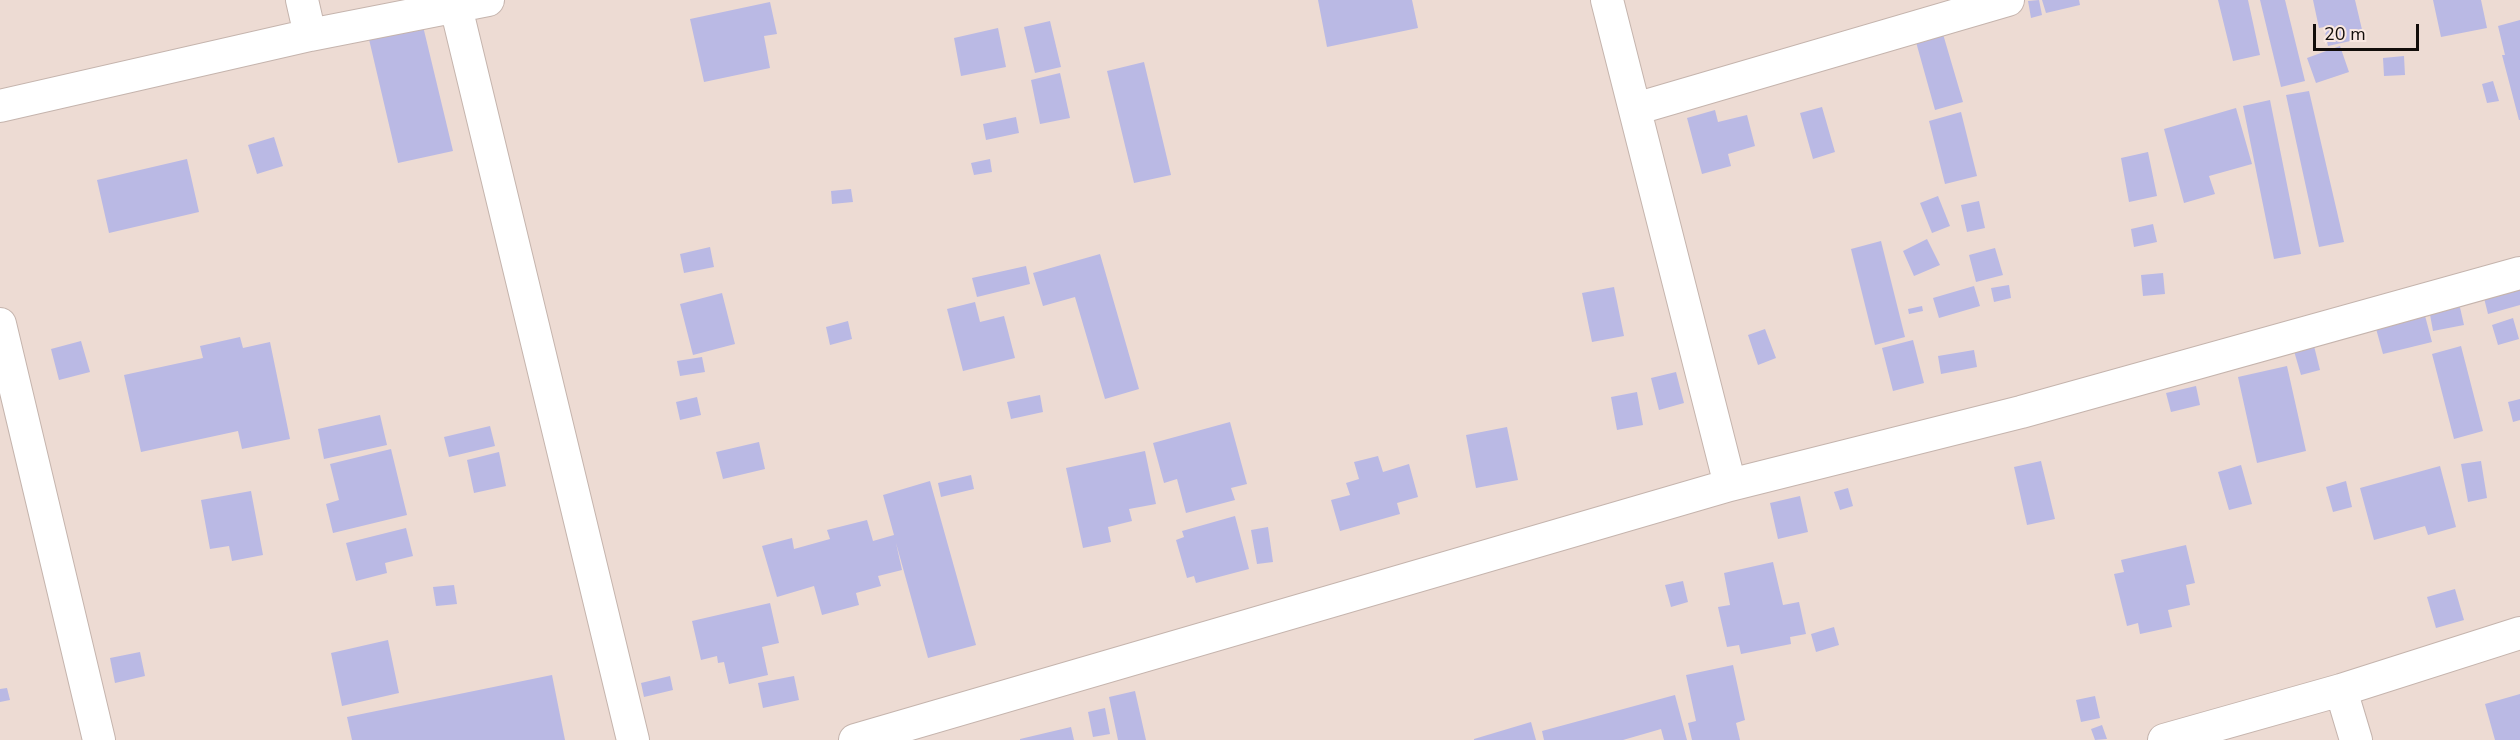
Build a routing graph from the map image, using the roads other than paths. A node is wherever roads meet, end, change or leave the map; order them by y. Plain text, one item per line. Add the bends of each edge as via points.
1 (302, 0) edge
2 (488, 0) edge
3 (1607, 0) edge
4 (2008, 0) edge
5 (456, 7) junction
6 (310, 35) junction
7 (0, 106) edge
8 (1635, 109) junction
9 (2520, 273) edge
10 (0, 324) edge
11 (1730, 485) junction
12 (2520, 633) edge
13 (2341, 690) junction
14 (99, 740) edge
15 (633, 740) edge
16 (855, 740) edge
17 (2164, 740) edge
18 (2356, 740) edge

1 - 6 street
2 - 5 street
3 - 8 street
4 - 8 street
5 - 6 street
5 - 15 street
6 - 7 street
8 - 11 street
9 - 11 street via 2021,412
10 - 14 street
11 - 16 street
12 - 13 street
13 - 17 street
13 - 18 street

